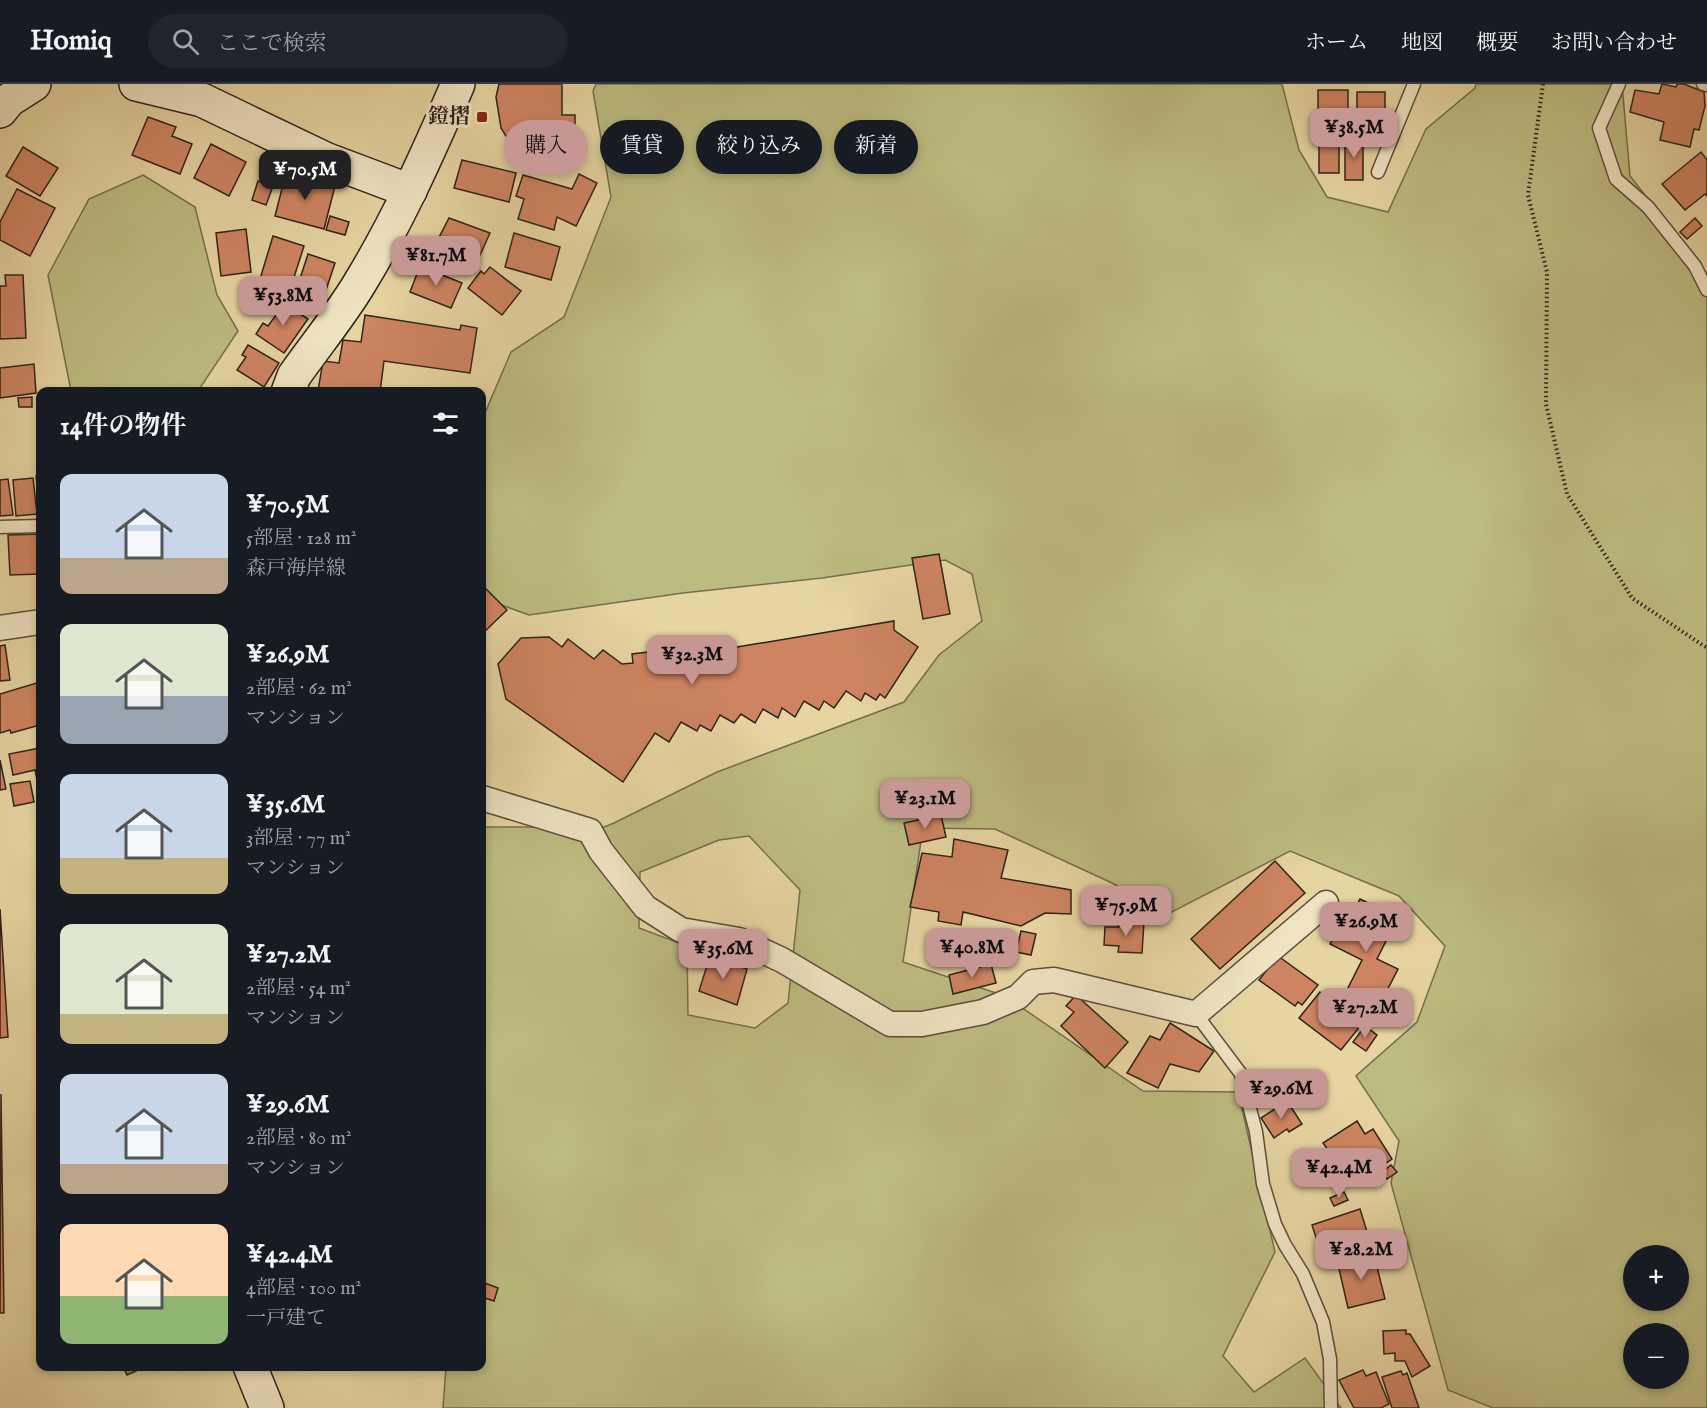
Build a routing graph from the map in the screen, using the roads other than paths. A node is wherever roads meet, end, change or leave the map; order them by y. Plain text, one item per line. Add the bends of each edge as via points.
1 (34, 84) edge
2 (136, 84) edge
3 (458, 84) edge
4 (1414, 84) edge
5 (1619, 84) edge
6 (1702, 84) edge
7 (1707, 85) edge
8 (0, 111) edge
9 (1378, 172) dead end
10 (410, 191) junction
11 (1707, 290) edge
12 (290, 387) edge
13 (0, 526) edge
14 (36, 526) edge
15 (36, 623) edge
16 (0, 628) edge
17 (486, 799) edge
18 (1326, 903) dead end
19 (1196, 1014) junction
20 (252, 1371) edge
21 (267, 1408) edge
22 (1331, 1408) edge

1 - 8 main road via 9,100
2 - 10 main road via 202,100 325,159
3 - 10 main road
4 - 9 lane
5 - 11 lane via 1599,128 1616,179 1648,207 1695,266
6 - 7 lane
10 - 12 main road via 357,287
13 - 14 lane
15 - 16 street
17 - 19 street via 590,831 645,907 681,930 739,940 782,960 890,1024 922,1024 983,1012 1018,997 1033,982 1054,980
18 - 19 street
19 - 22 lane via 1240,1074 1275,1224 1304,1274 1323,1322 1330,1359
20 - 21 main road

